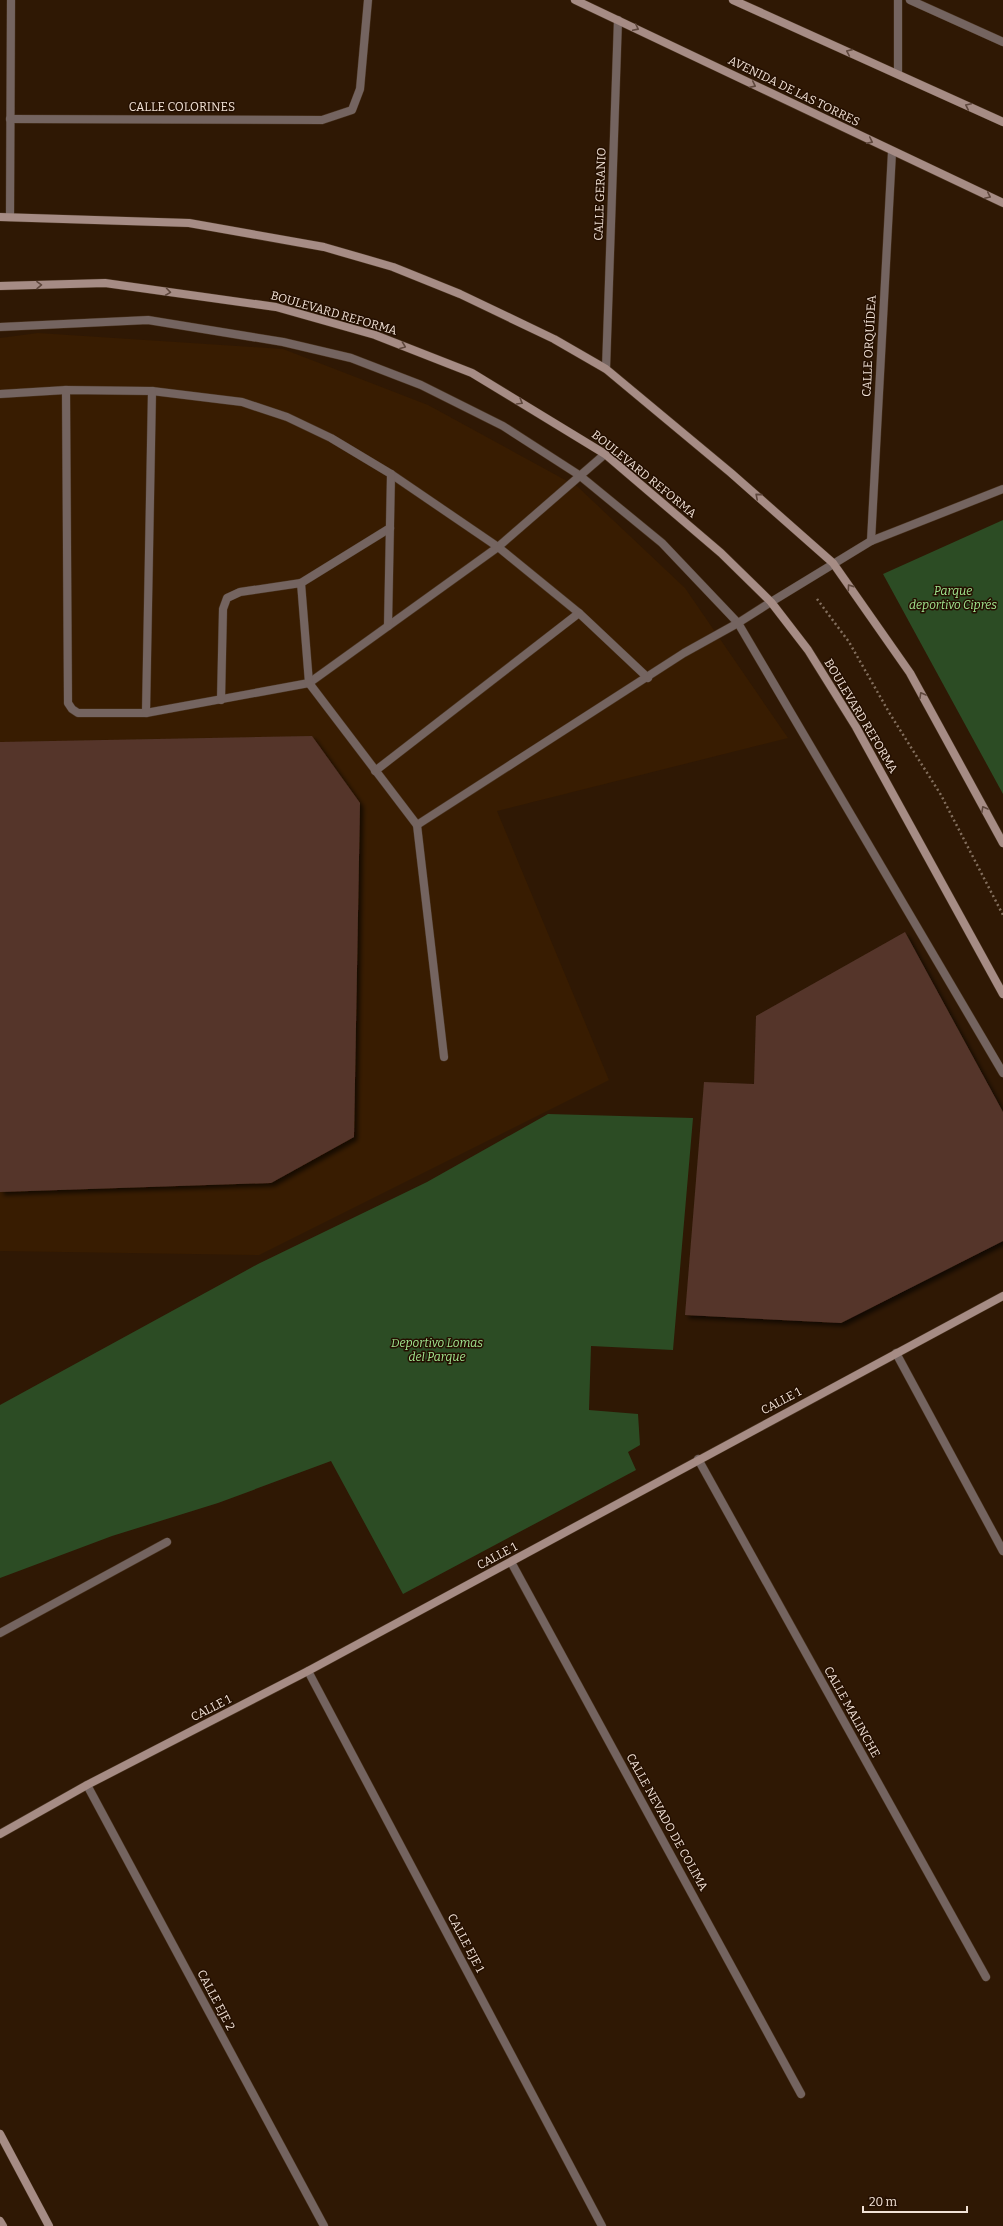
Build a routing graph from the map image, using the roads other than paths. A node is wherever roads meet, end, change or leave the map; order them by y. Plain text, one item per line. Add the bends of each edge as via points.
1 (11, 0) edge
2 (368, 0) edge
3 (575, 0) edge
4 (733, 0) edge
5 (898, 0) edge
6 (910, 0) edge
7 (618, 20) junction
8 (1003, 42) edge
9 (898, 73) junction
10 (10, 119) junction
11 (1003, 122) edge
12 (892, 152) junction
13 (1003, 203) edge
14 (10, 217) junction
15 (0, 218) edge
16 (0, 286) edge
17 (0, 327) edge
18 (606, 369) junction
19 (66, 390) junction
20 (152, 391) junction
21 (0, 394) edge
22 (605, 454) junction
23 (391, 474) junction
24 (579, 475) junction
25 (1003, 489) edge
26 (390, 528) junction
27 (871, 541) junction
28 (498, 547) junction
29 (833, 563) junction
30 (301, 583) junction
31 (770, 602) junction
32 (579, 613) junction
33 (738, 623) junction
34 (388, 626) junction
35 (648, 678) junction
36 (309, 683) junction
37 (221, 700) junction
38 (146, 713) junction
39 (376, 771) junction
40 (417, 826) junction
41 (1003, 843) edge
42 (1003, 994) edge
43 (444, 1057) dead end
44 (1003, 1073) edge
45 (1003, 1296) edge
46 (896, 1353) junction
47 (698, 1459) junction
48 (167, 1542) dead end
49 (1003, 1551) edge
50 (511, 1562) junction
51 (0, 1633) edge
52 (308, 1671) junction
53 (87, 1785) junction
54 (0, 1834) edge
55 (986, 1977) dead end
56 (801, 2094) dead end
57 (0, 2134) edge
58 (0, 2221) edge
59 (3, 2226) edge
60 (49, 2226) edge
61 (324, 2226) edge
62 (602, 2226) edge

1 - 10 street
2 - 10 street, CALLE COLORINES via 360,89 352,110 322,120
3 - 7 main road, AVENIDA DE LAS TORRES
9 -> 4 main road
5 - 9 street
6 - 8 street
7 -> 12 main road, AVENIDA DE LAS TORRES
7 - 18 street, CALLE GERANIO
11 -> 9 main road
10 - 14 street
12 -> 13 main road, AVENIDA DE LAS TORRES
12 - 27 street, CALLE ORQUÍDEA
14 - 15 main road
14 - 18 main road via 188,223 324,247 393,267 460,294 554,339
16 -> 22 main road, BOULEVARD REFORMA via 105,283 276,307 375,335 472,373
17 - 24 street via 148,320 283,342 351,358 421,385 496,423
29 -> 18 main road via 731,473
19 - 20 street
19 - 21 street
19 - 38 street via 68,703 78,713
20 - 23 street via 242,402 287,417 332,438
20 - 38 street
22 - 24 street
22 - 31 main road, BOULEVARD REFORMA via 721,553
23 - 26 street
23 - 28 street
24 - 28 street
24 - 33 street via 662,543
25 - 27 street
26 - 30 street
26 - 34 street
27 - 29 street
28 - 32 street
28 - 34 street
29 - 31 street
41 -> 29 main road via 910,673
30 - 36 street
30 - 37 street via 240,592 228,598 223,609
31 - 33 street
31 - 42 main road, BOULEVARD REFORMA via 808,650 856,727
32 - 35 street
32 - 39 street
33 - 35 street via 684,653
33 - 44 street
34 - 36 street
35 - 40 street
36 - 37 street
36 - 39 street
37 - 38 street
39 - 40 street
40 - 43 street
45 - 46 main road, CALLE 1
46 - 47 main road, CALLE 1
46 - 49 street
47 - 50 main road, CALLE 1
47 - 55 street, CALLE MALINCHE
48 - 51 street
50 - 52 main road, CALLE 1
50 - 56 street, CALLE NEVADO DE COLIMA
52 - 53 main road, CALLE 1
52 - 62 street, CALLE EJE 1
53 - 54 main road, CALLE 1
53 - 61 street, CALLE EJE 2
57 - 60 main road
58 - 59 main road

